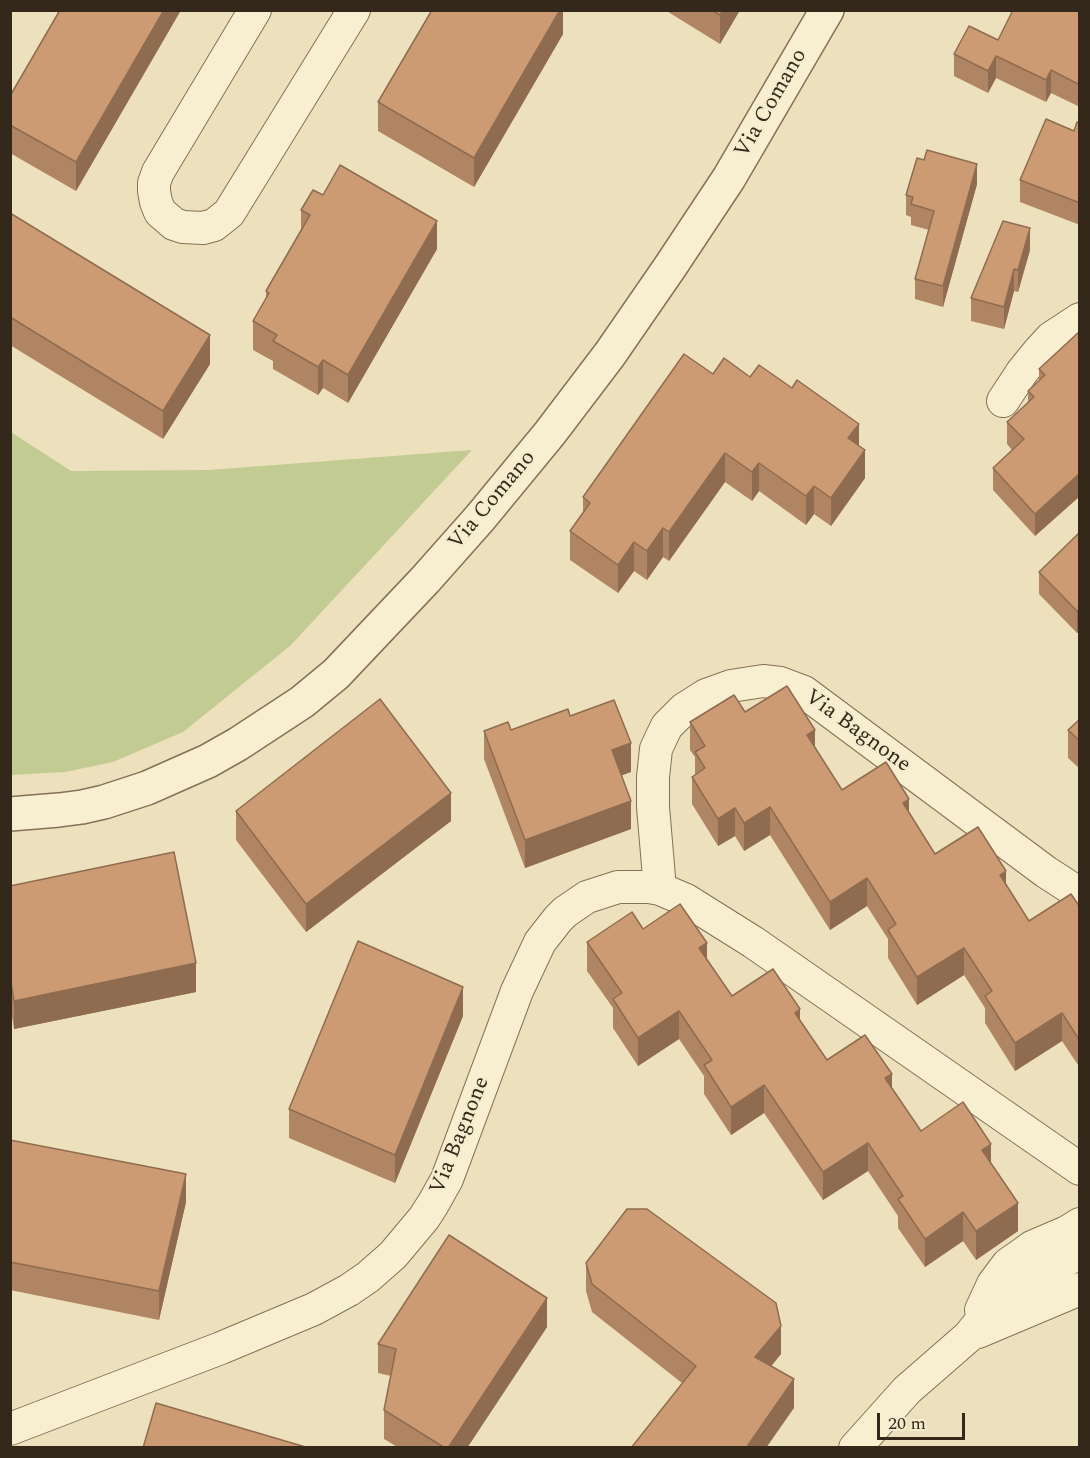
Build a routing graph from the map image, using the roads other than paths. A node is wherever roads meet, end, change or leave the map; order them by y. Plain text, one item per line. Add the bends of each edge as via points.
1 (255, 10) edge
2 (354, 10) edge
3 (826, 10) edge
4 (1080, 319) edge
5 (1003, 401) dead end
6 (10, 814) edge
7 (660, 889) junction
8 (1080, 894) edge
9 (1080, 1169) edge
10 (1080, 1224) edge
11 (1080, 1253) edge
12 (1080, 1289) edge
13 (969, 1336) junction
14 (10, 1429) edge
15 (855, 1448) edge

1 - 2 street via 158,172 156,202 160,212 174,224 203,228 229,213
3 - 6 street, Via Comano via 729,178 610,354 480,518 336,674 302,702 238,744 147,788 82,807
4 - 5 street via 1051,338
7 - 8 street, Via Bagnone via 653,777 656,749 667,726 706,695 764,681 804,692
7 - 9 street, Via Bagnone via 686,900 753,942
7 - 14 street, Via Bagnone via 618,886 587,897 558,919 540,942 517,991 447,1179 424,1218 368,1277 314,1309
10 - 13 street via 1032,1247 1008,1264 993,1284
11 - 13 street via 1029,1278 988,1312
12 - 13 street
13 - 15 street via 907,1390

